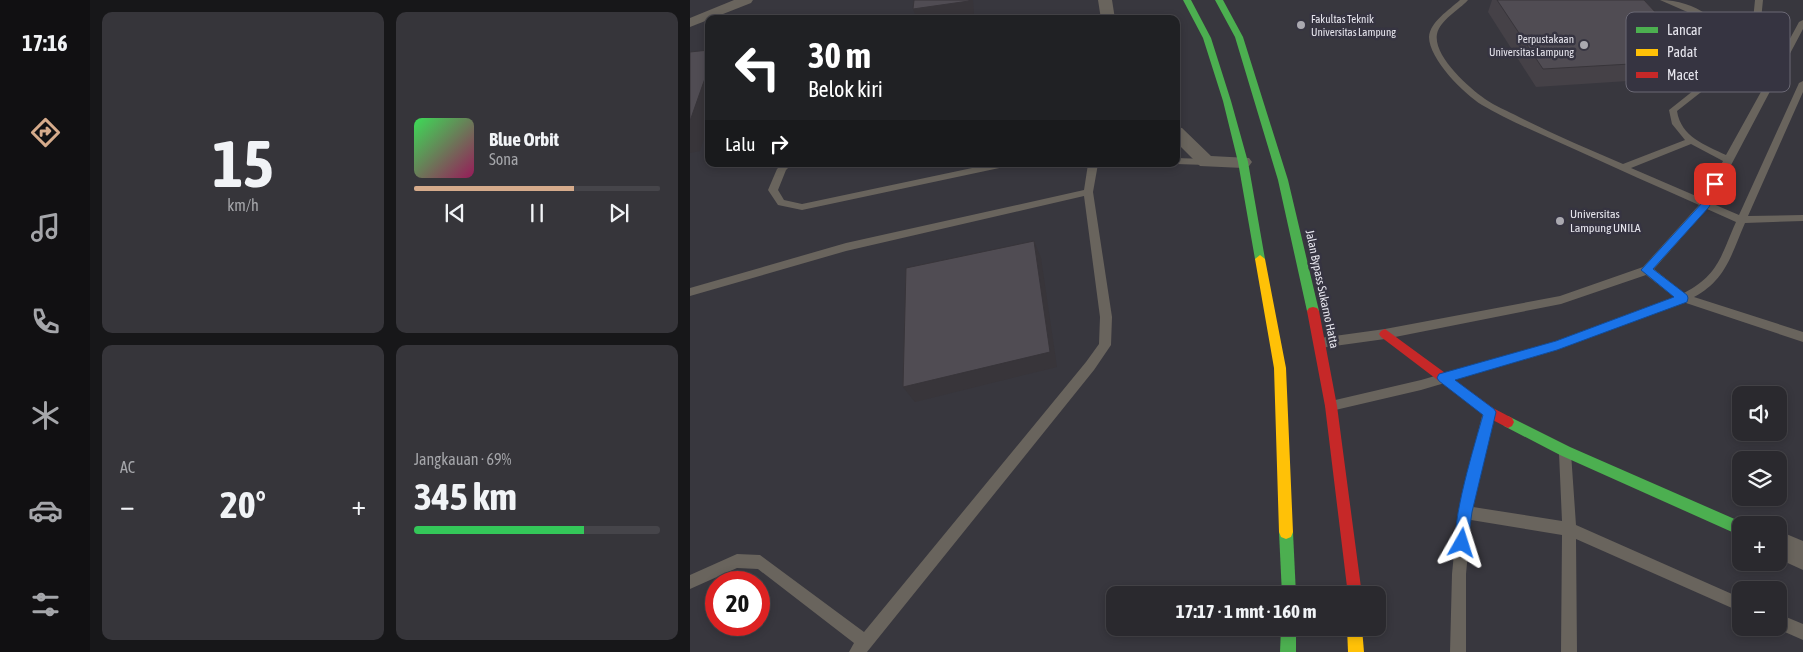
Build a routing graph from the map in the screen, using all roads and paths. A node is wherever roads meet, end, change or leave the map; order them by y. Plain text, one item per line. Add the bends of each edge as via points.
1 (746, 0) edge
2 (1105, 0) edge
3 (1187, 0) edge
4 (1219, 0) edge
5 (1464, 0) edge
6 (1664, 0) edge
7 (1695, 12) edge
8 (708, 15) edge
9 (1107, 15) edge
10 (705, 16) edge
11 (690, 22) edge
12 (1802, 27) edge
13 (1790, 47) edge
14 (1803, 84) edge
15 (1694, 92) edge
16 (1765, 92) edge
17 (1180, 136) edge
18 (1692, 141) junction
19 (1728, 160) junction
20 (1180, 161) edge
21 (1206, 162) junction
22 (1243, 162) junction
23 (781, 167) edge
24 (966, 167) edge
25 (992, 167) edge
26 (1092, 167) edge
27 (1624, 168) junction
28 (975, 171) junction
29 (1088, 192) junction
30 (1706, 204) junction
31 (1803, 218) edge
32 (1740, 220) junction
33 (1647, 270) junction
34 (690, 292) edge
35 (1683, 298) junction
36 (1386, 334) junction
37 (1803, 337) edge
38 (1320, 343) junction
39 (1443, 378) junction
40 (1331, 406) junction
41 (1489, 412) junction
42 (1565, 451) junction
43 (1465, 512) junction
44 (1732, 525) edge
45 (1569, 530) junction
46 (1787, 549) edge
47 (1803, 556) edge
48 (690, 582) edge
49 (1289, 586) edge
50 (1354, 586) edge
51 (1732, 601) edge
52 (1787, 625) edge
53 (1803, 632) edge
54 (1289, 636) edge
55 (1356, 636) edge
56 (861, 647) edge
57 (1288, 652) edge
58 (1356, 652) edge
59 (1458, 652) edge
60 (1569, 652) edge

1 - 8 street
2 - 9 street
3 - 22 main road via 1207,38
4 - 38 main road, Jalan Bypass Sukarno Hatta via 1239,37 1283,180
5 - 27 lane via 1438,24 1433,39 1437,52 1462,84 1483,102 1521,122
6 - 7 lane
10 - 11 street
12 - 13 lane
14 - 32 lane
15 - 18 lane via 1673,110 1678,128
16 - 19 lane
17 - 21 street
18 - 19 lane
18 - 27 lane
19 - 30 lane
20 - 21 lane
21 - 22 street
22 - 49 main road via 1280,368
23 - 28 lane via 773,190 781,203 802,207
24 - 28 lane
25 - 28 lane
26 - 29 lane
27 - 30 lane
29 - 34 lane via 846,247
29 - 56 lane via 1106,317 1105,345
30 - 32 lane
30 - 33 lane
31 - 32 lane
32 - 35 lane via 1718,273 1704,288
33 - 35 lane
33 - 36 lane via 1561,300
35 - 37 lane
35 - 39 lane via 1557,345
36 - 38 lane
36 - 39 main road
38 - 40 main road, Jalan Bypass Sukarno Hatta
39 - 40 lane
39 - 41 main road
40 - 50 main road, Jalan Bypass Sukarno Hatta
41 - 42 main road
41 - 43 lane
42 - 44 main road
42 - 45 lane
43 - 45 lane
43 - 59 lane
45 - 51 lane
45 - 60 lane
46 - 47 street
48 - 56 lane via 737,561 760,562
52 - 53 lane
54 - 57 main road
55 - 58 main road

